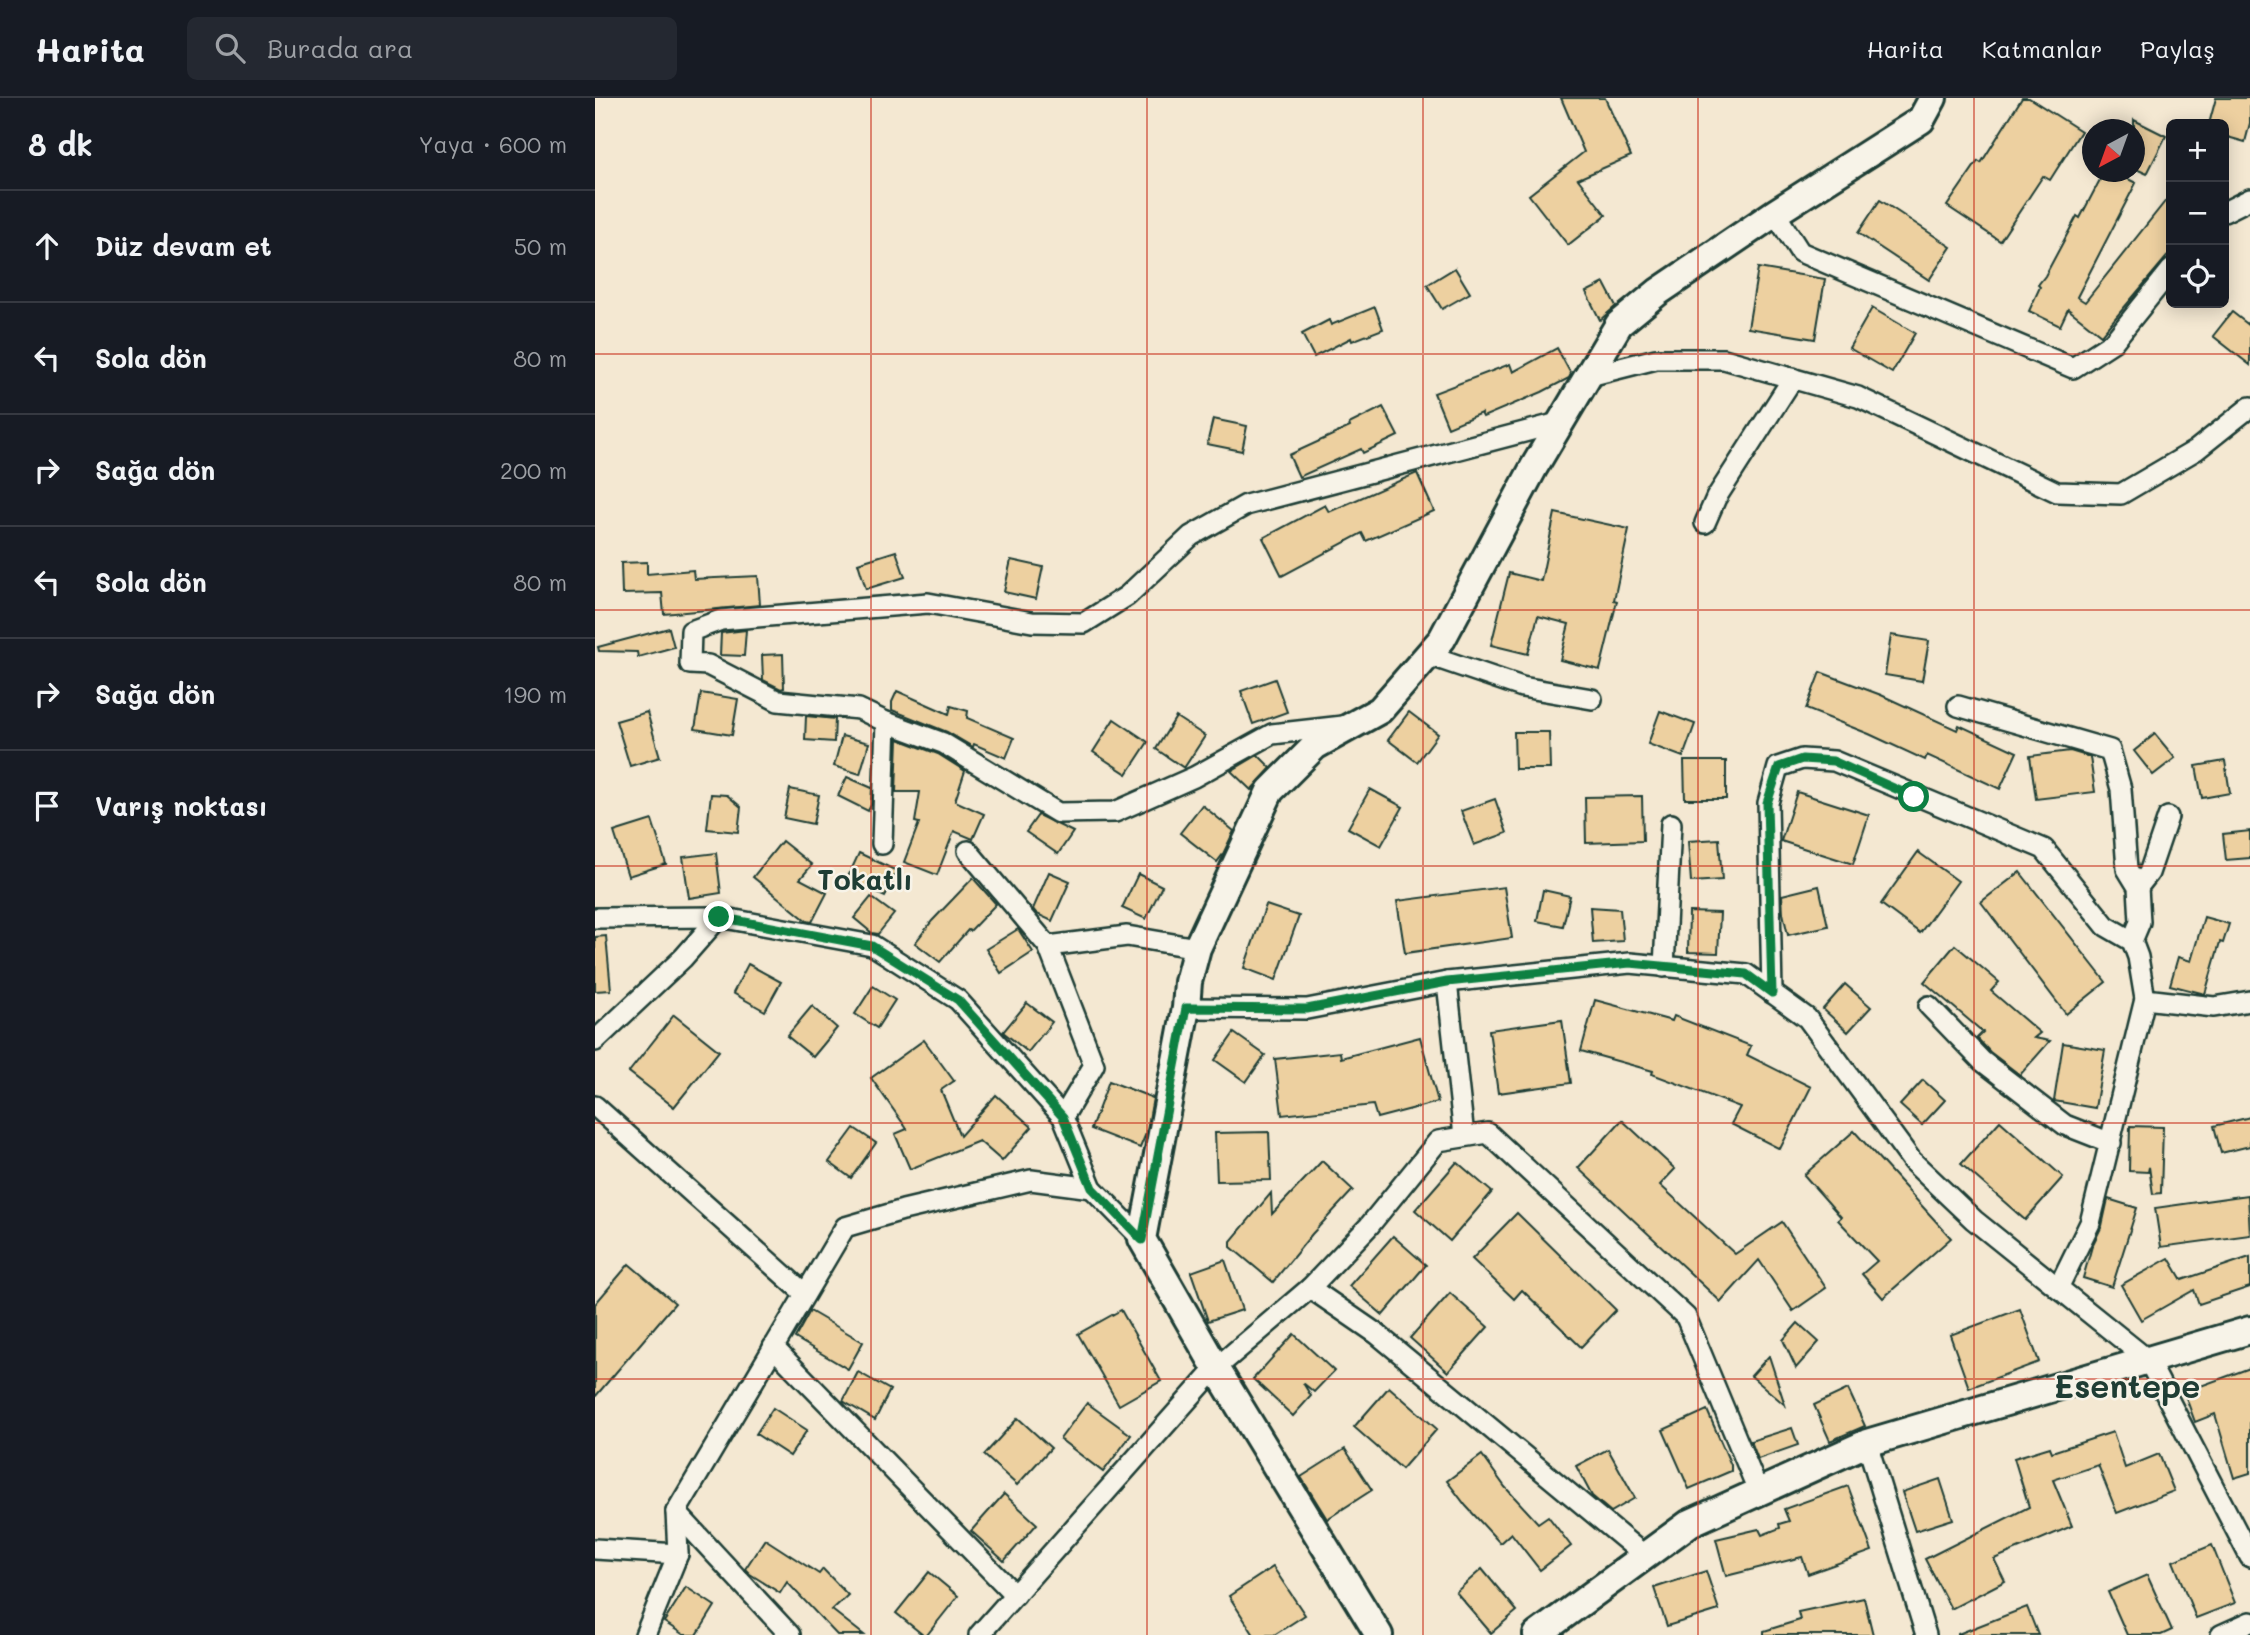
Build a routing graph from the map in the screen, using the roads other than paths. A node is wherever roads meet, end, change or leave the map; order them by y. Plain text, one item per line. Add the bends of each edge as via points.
1 (1933, 98) edge
2 (2250, 198) edge
3 (2229, 209) edge
4 (1775, 213) junction
5 (2166, 276) edge
6 (1589, 376) junction
7 (1793, 378) junction
8 (2250, 407) edge
9 (1562, 422) junction
10 (1705, 523) dead end
11 (1428, 655) junction
12 (1592, 699) dead end
13 (1958, 706) dead end
14 (885, 722) junction
15 (1352, 726) junction
16 (2168, 817) dead end
17 (1671, 824) dead end
18 (882, 844) dead end
19 (968, 851) dead end
20 (2138, 887) junction
21 (719, 917) junction
22 (595, 918) edge
23 (2132, 941) junction
24 (1048, 946) junction
25 (1197, 948) junction
26 (1664, 967) junction
27 (1447, 982) junction
28 (1772, 993) junction
29 (2145, 999) junction
30 (2250, 1001) edge
31 (1929, 1006) dead end
32 (1186, 1008) junction
33 (595, 1041) edge
34 (595, 1106) edge
35 (1063, 1117) junction
36 (1464, 1136) junction
37 (2111, 1143) junction
38 (1092, 1188) junction
39 (1142, 1240) junction
40 (1310, 1288) junction
41 (2058, 1288) junction
42 (804, 1294) junction
43 (2250, 1330) edge
44 (773, 1347) junction
45 (2148, 1360) junction
46 (1216, 1368) junction
47 (1867, 1443) junction
48 (1759, 1493) junction
49 (675, 1512) junction
50 (595, 1549) edge
51 (678, 1554) junction
52 (1645, 1556) junction
53 (2250, 1557) edge
54 (1015, 1595) junction
55 (2250, 1622) edge
56 (1542, 1634) edge
57 (645, 1635) edge
58 (790, 1635) edge
59 (979, 1635) edge
60 (1379, 1635) edge
61 (1926, 1635) edge
62 (2221, 1635) edge

1 - 4 street via 1921,120
2 - 3 street
4 - 5 street via 1800,252 2073,368 2113,342
4 - 6 street via 1619,324
6 - 7 street via 1656,359 1724,359
6 - 9 street
7 - 8 street via 1858,397 2057,492 2121,494 2196,450
7 - 10 street via 1716,498
9 - 11 street via 1442,639
9 - 14 street via 1246,505 1191,536 1126,596 1084,624 1032,622 928,603 721,620 691,631 690,664 708,665 778,701 859,709
11 - 12 street via 1522,687
11 - 15 street via 1380,709
13 - 20 street via 2110,750 2121,789 2127,869
14 - 15 street via 943,743 1058,813 1115,812 1194,777 1272,734
14 - 18 street
15 - 25 street via 1315,746 1270,791
16 - 20 street via 2149,873
17 - 26 street
19 - 24 street
20 - 23 street via 2140,922
21 - 22 street
21 - 33 street via 683,958
21 - 35 street via 872,946 958,1000
23 - 28 street via 2106,926 2044,849 1833,761 1802,759 1779,767 1767,803
23 - 29 street
24 - 25 street via 1127,936
24 - 35 street via 1094,1065
25 - 32 street
26 - 27 street via 1630,963
26 - 28 street via 1746,974
27 - 32 street via 1307,1009
27 - 36 street
28 - 41 street via 1807,1018 1912,1161 1974,1220
29 - 30 street via 2214,1007
29 - 37 street
31 - 37 street via 1982,1061 2065,1125
32 - 39 street
34 - 42 street
35 - 38 street
36 - 40 street via 1438,1141 1369,1226
36 - 48 street via 1488,1133 1686,1317
37 - 41 street via 2090,1223
38 - 39 street
38 - 42 street via 1031,1180 845,1227
39 - 46 street
40 - 46 street
40 - 52 street via 1377,1334
41 - 45 street
42 - 44 street
43 - 45 street
44 - 49 street
44 - 54 street
45 - 47 street
45 - 53 street
46 - 54 street
46 - 60 street
47 - 48 street
47 - 61 street
48 - 52 street via 1690,1523
49 - 51 street
49 - 58 street
50 - 51 street
51 - 57 street
52 - 56 street
54 - 59 street
55 - 62 street

